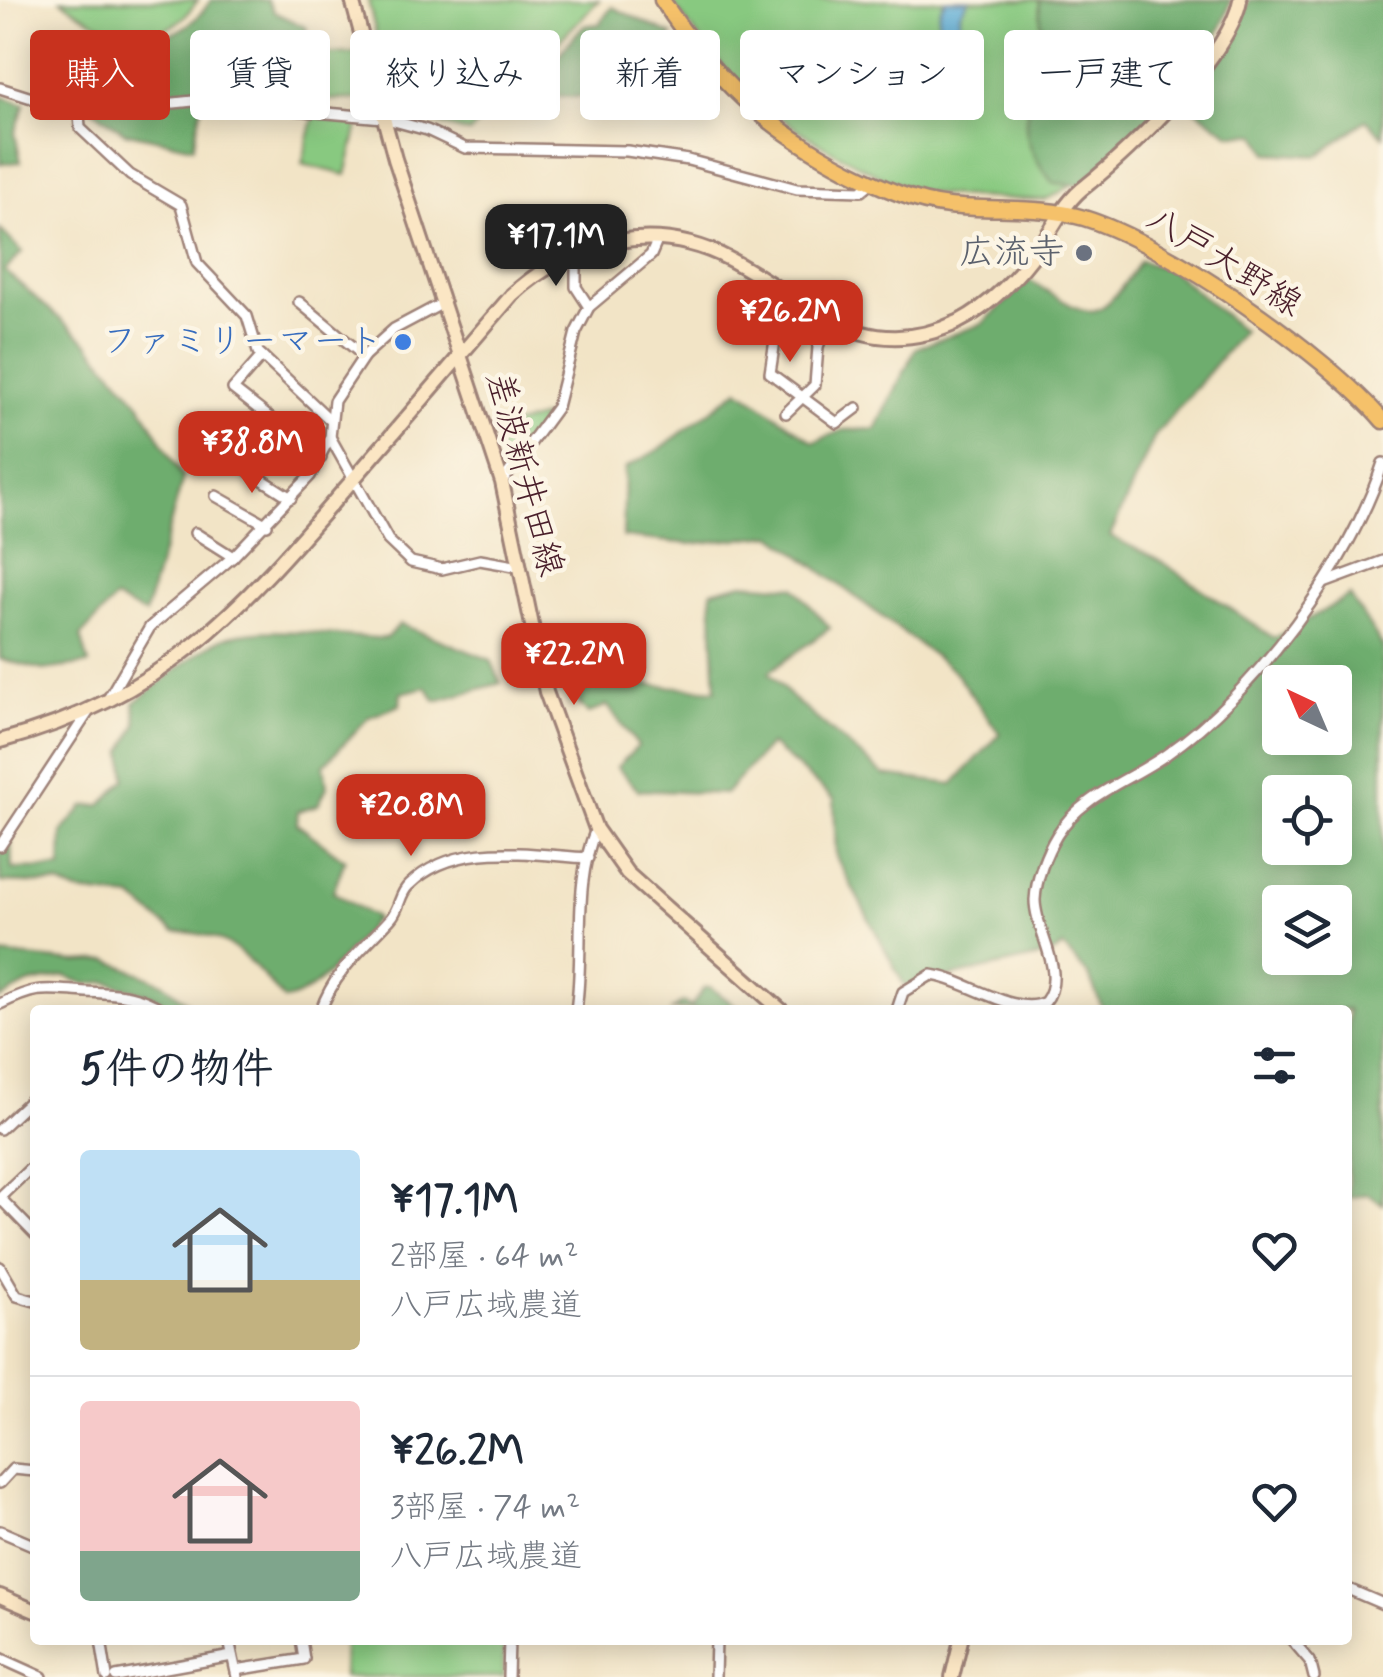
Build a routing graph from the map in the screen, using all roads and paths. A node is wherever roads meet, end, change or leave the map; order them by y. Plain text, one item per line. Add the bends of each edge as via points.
1 (352, 0) edge
2 (662, 0) edge
3 (1240, 0) edge
4 (360, 30) edge
5 (0, 88) edge
6 (30, 98) edge
7 (170, 102) edge
8 (350, 115) edge
9 (79, 120) edge
10 (384, 120) edge
11 (390, 120) edge
12 (872, 182) junction
13 (1060, 213) junction
14 (658, 239) junction
15 (576, 251) junction
16 (782, 294) junction
17 (298, 302) dead end
18 (443, 303) junction
19 (589, 307) junction
20 (827, 322) junction
21 (262, 356) junction
22 (364, 356) junction
23 (461, 356) junction
24 (801, 400) junction
25 (856, 408) dead end
26 (786, 413) dead end
27 (329, 419) junction
28 (1383, 421) edge
29 (330, 437) junction
30 (321, 458) junction
31 (235, 462) dead end
32 (1383, 463) edge
33 (356, 477) junction
34 (502, 482) junction
35 (216, 496) dead end
36 (290, 498) junction
37 (267, 525) junction
38 (195, 532) dead end
39 (234, 557) junction
40 (1383, 562) edge
41 (520, 567) junction
42 (1321, 584) junction
43 (107, 702) junction
44 (89, 711) junction
45 (0, 741) edge
46 (596, 829) junction
47 (0, 846) edge
48 (588, 858) junction
49 (0, 1004) edge
50 (150, 1005) edge
51 (323, 1005) edge
52 (577, 1005) edge
53 (775, 1005) edge
54 (899, 1005) edge
55 (1017, 1005) edge
56 (1025, 1005) edge
57 (30, 1101) edge
58 (0, 1129) edge
59 (30, 1169) edge
60 (0, 1198) edge
61 (30, 1229) edge
62 (0, 1267) edge
63 (30, 1300) edge
64 (30, 1471) edge
65 (0, 1483) edge
66 (0, 1530) edge
67 (30, 1544) edge
68 (1352, 1591) edge
69 (0, 1596) edge
70 (1383, 1604) edge
71 (30, 1609) edge
72 (101, 1645) edge
73 (231, 1645) edge
74 (302, 1645) edge
75 (508, 1645) edge
76 (716, 1645) edge
77 (960, 1645) edge
78 (1296, 1645) edge
79 (232, 1656) junction
80 (0, 1658) edge
81 (22, 1673) edge
82 (236, 1674) edge
83 (42, 1677) edge
84 (107, 1677) edge
85 (116, 1677) edge
86 (508, 1677) edge
87 (715, 1677) edge
88 (952, 1677) edge
89 (1314, 1677) edge

1 - 4 street, 差波新井田線
2 - 12 main road, 八戸大野線 via 708,64 762,118
3 - 13 street via 1228,34 1208,61 1121,158
5 - 6 street
7 - 8 street
9 - 21 street via 130,174 180,206 197,263 247,316
10 - 18 street, 差波新井田線
11 - 12 street via 464,148 628,152 688,160 797,189 862,191
12 - 13 main road, 八戸大野線 via 948,206
13 - 20 street via 1021,269 958,322 886,336
13 - 28 main road, 八戸大野線 via 1155,249 1322,362
14 - 15 street
14 - 16 street via 717,254
14 - 19 street via 652,255
15 - 19 street via 576,287
15 - 23 street via 527,281
16 - 20 street
16 - 24 street via 768,369
17 - 22 street
18 - 22 street via 394,329
18 - 23 street, 差波新井田線
19 - 34 street via 557,407
20 - 24 street via 815,385
21 - 27 street
21 - 30 street via 233,389
22 - 27 street
23 - 33 street
23 - 34 street, 差波新井田線
24 - 25 street via 837,423
24 - 26 street
27 - 29 street
29 - 30 street
29 - 33 street
30 - 36 street
31 - 36 street
32 - 42 street via 1359,526
33 - 41 street via 388,540 411,562 442,568 480,560
33 - 43 street via 218,628
34 - 41 street, 差波新井田線
35 - 37 street
36 - 37 street
37 - 39 street
38 - 39 street
39 - 43 street via 150,628
40 - 42 street
41 - 46 street, 差波新井田線 via 546,692
42 - 56 street via 1226,707 1166,755 1090,800 1058,834 1035,895 1053,976 1044,1002
43 - 44 street
44 - 45 street
44 - 47 street
46 - 48 street
46 - 53 street, 差波新井田線 via 627,872
48 - 51 street via 472,854 418,877 392,917 336,978
48 - 52 street
49 - 50 street via 56,986 110,990
54 - 55 street via 903,992 931,975
57 - 58 street
59 - 60 street
60 - 61 street
62 - 63 street via 17,1296
64 - 65 street via 13,1469
66 - 67 street
68 - 70 street
69 - 71 street
72 - 84 street
73 - 79 street
74 - 82 street via 304,1659
75 - 86 street
76 - 87 street
77 - 88 street
78 - 89 street
79 - 82 street
79 - 85 street
80 - 81 street
81 - 83 street

